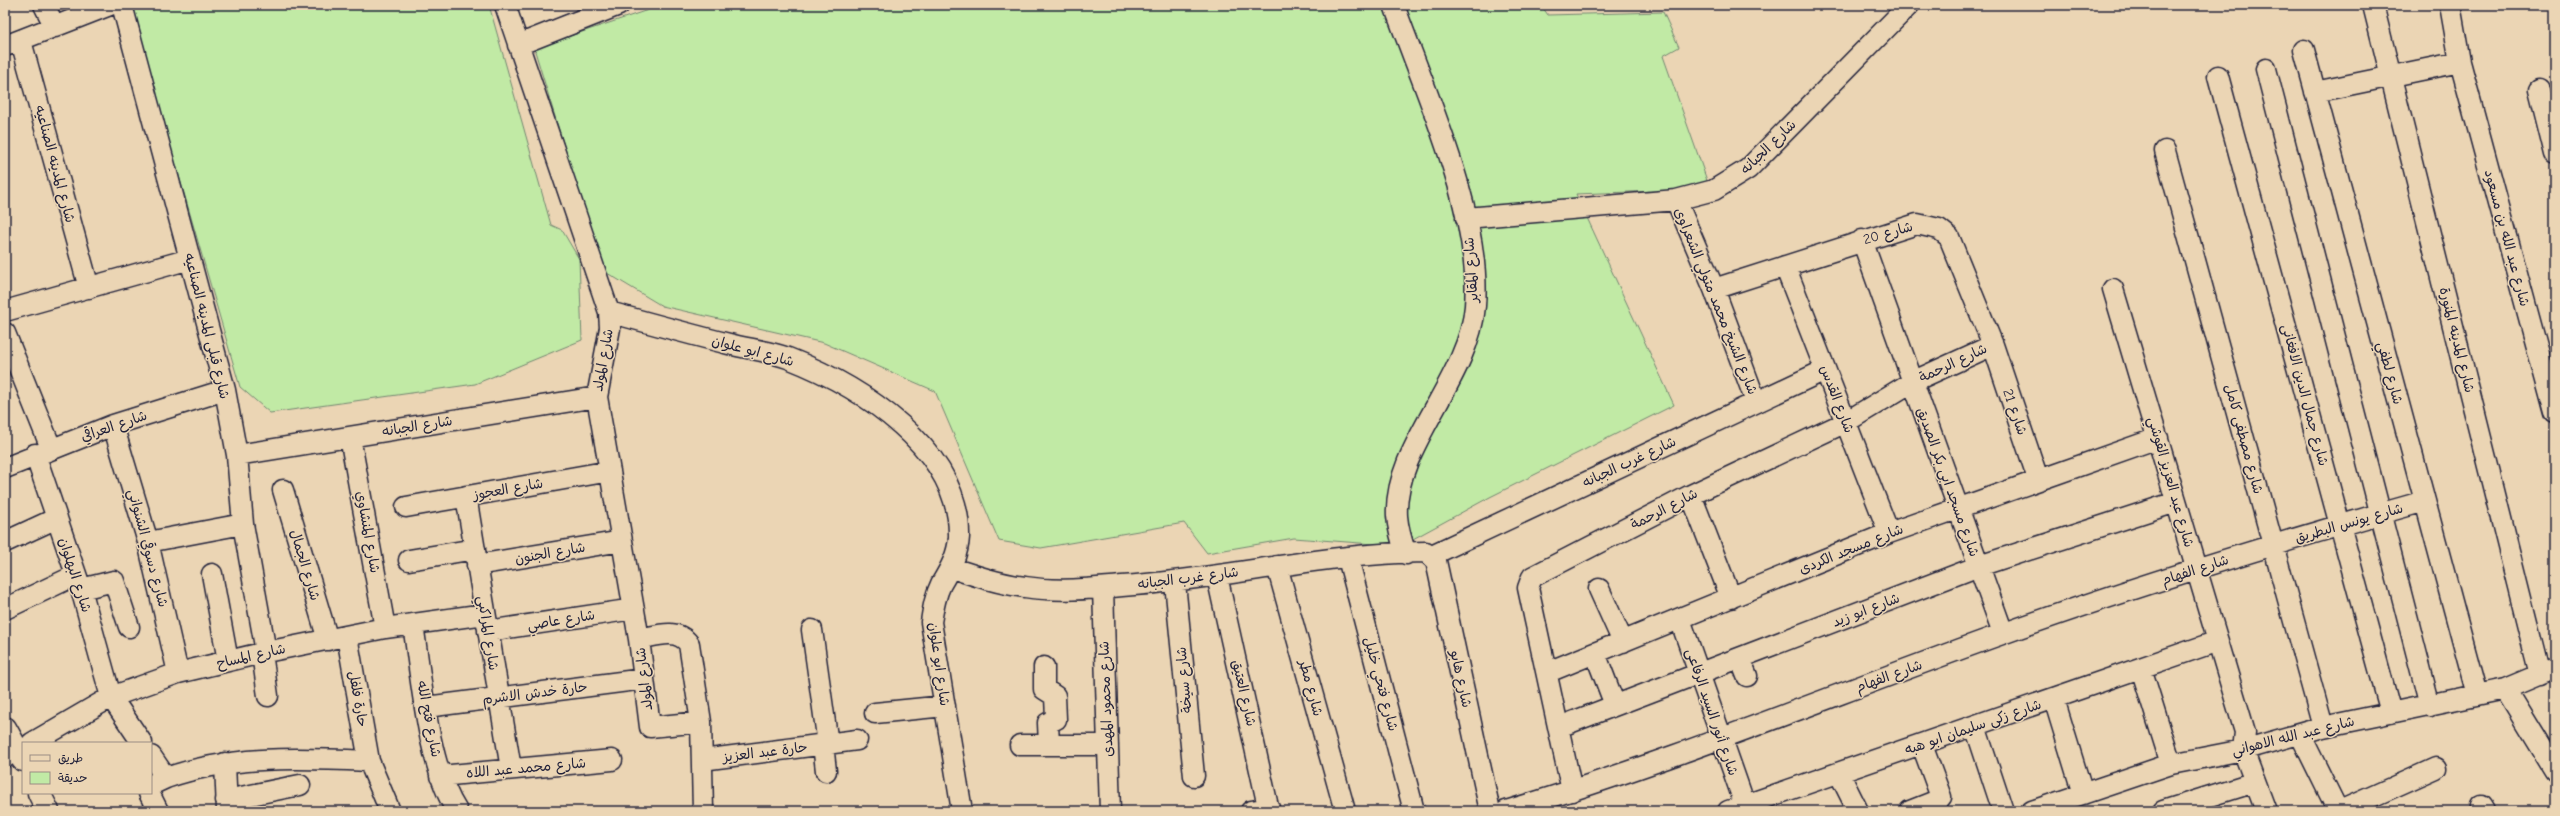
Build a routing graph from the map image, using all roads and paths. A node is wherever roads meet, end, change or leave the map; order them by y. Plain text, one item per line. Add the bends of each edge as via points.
1 (44, 5) edge
2 (110, 5) edge
3 (122, 5) edge
4 (505, 5) edge
5 (619, 5) edge
6 (1394, 5) edge
7 (1909, 5) edge
8 (2373, 5) edge
9 (2450, 5) edge
10 (55, 27) junction
11 (13, 43) edge
12 (518, 45) junction
13 (2304, 50) dead end
14 (2460, 62) junction
15 (2266, 69) dead end
16 (2218, 76) dead end
17 (2392, 76) junction
18 (2539, 90) dead end
19 (2315, 92) junction
20 (2552, 128) edge
21 (2166, 151) dead end
22 (2555, 154) edge
23 (1676, 200) junction
24 (1466, 218) junction
25 (1862, 240) junction
26 (190, 259) junction
27 (1785, 266) junction
28 (89, 288) junction
29 (1714, 289) junction
30 (2113, 289) dead end
31 (5, 311) edge
32 (609, 312) junction
33 (5, 333) edge
34 (1993, 345) junction
35 (1825, 370) junction
36 (1912, 382) junction
37 (225, 390) junction
38 (597, 397) junction
39 (1756, 402) junction
40 (2555, 414) edge
41 (1846, 422) junction
42 (113, 425) junction
43 (350, 437) junction
44 (2158, 438) junction
45 (43, 451) junction
46 (237, 455) junction
47 (5, 468) edge
48 (610, 471) junction
49 (2038, 479) junction
50 (283, 490) dead end
51 (1691, 495) junction
52 (466, 496) junction
53 (2424, 501) junction
54 (2176, 502) junction
55 (406, 507) dead end
56 (1958, 507) junction
57 (2380, 513) junction
58 (56, 518) junction
59 (243, 524) junction
60 (2340, 525) junction
61 (1889, 533) junction
62 (622, 541) junction
63 (5, 542) edge
64 (148, 542) junction
65 (2273, 545) junction
66 (1406, 554) junction
67 (1429, 554) junction
68 (476, 557) junction
69 (1348, 558) junction
70 (409, 560) dead end
71 (1277, 566) junction
72 (1979, 566) junction
73 (952, 568) junction
74 (2196, 569) junction
75 (212, 574) dead end
76 (1217, 576) junction
77 (79, 582) junction
78 (1175, 583) junction
79 (1103, 588) junction
80 (1599, 589) dead end
81 (1731, 598) junction
82 (634, 608) junction
83 (5, 609) edge
84 (1680, 619) junction
85 (487, 622) junction
86 (413, 624) junction
87 (129, 626) dead end
88 (385, 628) junction
89 (812, 630) dead end
90 (2003, 633) junction
91 (337, 638) junction
92 (639, 639) junction
93 (2218, 641) junction
94 (1622, 642) junction
95 (264, 652) junction
96 (1595, 653) junction
97 (228, 661) junction
98 (1044, 667) dead end
99 (2142, 668) junction
100 (1548, 672) junction
101 (2548, 672) edge
102 (178, 673) junction
103 (1699, 674) junction
104 (644, 680) junction
105 (2505, 688) junction
106 (2477, 695) junction
107 (268, 696) dead end
108 (111, 697) junction
109 (499, 698) junction
110 (2054, 698) junction
111 (1615, 705) junction
112 (945, 706) junction
113 (2430, 706) junction
114 (426, 707) junction
115 (875, 713) dead end
116 (2391, 713) junction
117 (701, 722) junction
118 (1975, 726) junction
119 (1559, 727) junction
120 (2323, 727) junction
121 (5, 728) edge
122 (2300, 734) junction
123 (57, 737) edge
124 (1722, 738) junction
125 (857, 740) dead end
126 (45, 742) edge
127 (141, 742) edge
128 (826, 744) junction
129 (1020, 745) dead end
130 (1049, 745) junction
131 (1108, 745) junction
132 (1922, 745) junction
133 (2243, 750) junction
134 (20, 752) edge
135 (152, 760) edge
136 (612, 760) dead end
137 (702, 760) junction
138 (369, 761) junction
139 (225, 763) junction
140 (2171, 764) junction
141 (2436, 768) dead end
142 (511, 769) junction
143 (826, 770) dead end
144 (2555, 771) edge
145 (1839, 773) junction
146 (440, 776) junction
147 (1194, 776) dead end
148 (158, 781) edge
149 (2255, 782) junction
150 (300, 785) dead end
151 (1572, 791) junction
152 (40, 794) edge
153 (150, 794) edge
154 (2083, 794) junction
155 (227, 806) edge
156 (1739, 809) edge
157 (1263, 810) edge
158 (48, 811) edge
159 (158, 811) edge
160 (390, 811) edge
161 (457, 811) edge
162 (703, 811) edge
163 (962, 811) edge
164 (1111, 811) edge
165 (1345, 811) edge
166 (1414, 811) edge
167 (1490, 811) edge
168 (1506, 811) edge
169 (1858, 811) edge
170 (1910, 811) edge
171 (2003, 811) edge
172 (2032, 811) edge
173 (2163, 811) edge
174 (2266, 811) edge
175 (2339, 811) edge

1 - 10 street
2 - 10 street
3 - 26 street, شارع قبلى المدينه الصناعيه
4 - 12 street, شارع المولد
5 - 12 street
6 - 24 street, شارع المقابر via 1451,164
7 - 23 street, شارع الجبانه via 1748,169 1714,190
8 - 17 street, شارع المدينه المنورة
9 - 14 street, شارع عبد الله بن مسعود
10 - 11 street
11 - 28 street, شارع المدينه الصناعيه
12 - 32 street, شارع المولد
13 - 19 street, شارع لطفي
14 - 17 street
14 - 40 street, شارع عبد الله بن مسعود
15 - 57 street
16 - 60 street, شارع جمال الدين الافغانى
17 - 19 street
17 - 101 street, شارع المدينه المنورة
18 - 20 street
19 - 53 street, شارع لطفي
20 - 22 street
21 - 65 street, شارع مصطفى كامل
23 - 24 street, شارع الجبانه
23 - 29 street, شارع الشيخ محمد متولي الشعراوى
24 - 66 street, شارع المقابر via 1475,280 1471,333 1462,359 1402,477 1397,516
25 - 27 street, شارع 20
25 - 34 street, شارع 20 via 1917,224 1940,229 1949,236
25 - 36 street, شارع مسجد ابى بكر الصديق
26 - 28 street
26 - 37 street, شارع قبلى المدينه الصناعيه
27 - 29 street, شارع 20
27 - 35 street, شارع القدس
28 - 31 street
29 - 39 street, شارع الشيخ محمد متولي الشعراوى
30 - 44 street, شارع عبد العزيز القوشي
32 - 38 street, شارع المولد via 610,328
32 - 73 street, شارع ابو علوان via 786,357 838,380 886,412 927,452 945,477 957,506 959,538
33 - 45 street, شارع البهلوان
34 - 36 street, شارع الرحمة
34 - 49 street, شارع 21
35 - 39 street, شارع غرب الجبانه
35 - 41 street, شارع القدس
36 - 41 street, شارع الرحمة
36 - 56 street, شارع مسجد ابى بكر الصديق
37 - 42 street, شارع العراقي
37 - 46 street, شارع قبلى المدينه الصناعيه
38 - 43 street, شارع الجبانه
38 - 48 street, شارع المولد
39 - 67 street, شارع غرب الجبانه
41 - 51 street, شارع الرحمة
41 - 61 street, شارع القدس
42 - 45 street, شارع العراقي
42 - 64 street, شارع دسوقي الشنواني
43 - 46 street, شارع الجبانه
43 - 88 street, شارع المنشاوي
44 - 49 street, شارع مسجد الكردى
44 - 54 street, شارع عبد العزيز القوشي
45 - 47 street, شارع العراقي
45 - 58 street, شارع البهلوان
46 - 59 street, شارع قبلى المدينه الصناعيه
48 - 52 street, شارع العجوز
48 - 62 street, شارع المولد
49 - 56 street, شارع مسجد الكردى
50 - 91 street, شارع الجمال
51 - 81 street
51 - 100 street, شارع الرحمة via 1532,577 1528,588
52 - 55 street, شارع العجوز
52 - 68 street, شارع المراكبي
53 - 57 street, شارع يونس البطريق
53 - 106 street, شارع لطفي
54 - 72 street, شارع ابو زيد
54 - 74 street, شارع عبد العزيز القوشي
56 - 61 street, شارع مسجد الكردى
56 - 72 street, شارع مسجد ابى بكر الصديق
57 - 60 street, شارع يونس البطريق
57 - 113 street
58 - 63 street
58 - 77 street, شارع البهلوان
59 - 64 street
59 - 95 street, شارع قبلى المدينه الصناعيه
60 - 65 street, شارع يونس البطريق
60 - 116 street, شارع جمال الدين الافغانى
61 - 81 street, شارع مسجد الكردى
62 - 68 street, شارع الجنون
62 - 82 street, شارع المولد
64 - 102 street, شارع دسوقي الشنواني
65 - 74 street, شارع الفهام
65 - 120 street, شارع مصطفى كامل
66 - 67 street, شارع غرب الجبانه
66 - 69 street, شارع غرب الجبانه
67 - 167 street, شارع هابو via 1436,561
68 - 70 street, شارع الجنون
68 - 85 street, شارع المراكبي
69 - 71 street, شارع غرب الجبانه
69 - 166 street, شارع فتحي خليل
71 - 76 street, شارع غرب الجبانه
71 - 165 street, شارع مطر
72 - 90 street, شارع مسجد ابى بكر الصديق
72 - 103 street, شارع ابو زيد via 1743,667
73 - 79 street, شارع غرب الجبانه via 1026,588
73 - 112 street, شارع ابو علوان via 941,585 934,603 931,622
74 - 90 street, شارع الفهام
74 - 93 street, شارع عبد العزيز القوشي
75 - 97 street
76 - 78 street, شارع غرب الجبانه
76 - 157 street, شارع العتيق
77 - 83 street
77 - 87 street via 114,581
77 - 108 street, شارع البهلوان
78 - 79 street, شارع غرب الجبانه
78 - 147 street, شارع سيخة
79 - 131 street, شارع محمود المهدى
80 - 94 street
81 - 84 street, شارع مسجد الكردى
82 - 85 street, شارع عاصي
82 - 92 street, شارع المولد
84 - 94 street, شارع مسجد الكردى
84 - 103 street, شارع أنور السيد الرفاعى
85 - 86 street, شارع المساح
85 - 109 street, شارع المراكبي
86 - 88 street, شارع المساح
86 - 114 street, شارع فتح الله
88 - 91 street, شارع المساح
89 - 128 street
90 - 124 street, شارع الفهام
91 - 95 street, شارع المساح
91 - 138 street, حارة فلفل
92 - 104 street, شارع المولد
92 - 117 street via 672,633 689,644
93 - 99 street, شارع زكى سليمان ابو هبه
93 - 133 street, شارع عبد العزيز القوشي via 2245,732
94 - 96 street, شارع مسجد الكردى
95 - 97 street, شارع المساح
95 - 107 street, شارع قبلى المدينه الصناعيه
96 - 100 street, شارع مسجد الكردى
96 - 111 street
97 - 102 street, شارع المساح
98 - 130 street via 1044,689 1055,696 1056,719 1048,723
99 - 110 street, شارع زكى سليمان ابو هبه
99 - 140 street
100 - 119 street, شارع الرحمة
101 - 105 street, شارع عبد الله الاهواني
102 - 108 street, شارع المساح
103 - 111 street, شارع ابو زيد
103 - 124 street, شارع أنور السيد الرفاعى
104 - 109 street, حارة خدش الاشرم
104 - 117 street, شارع المولد via 650,728
105 - 106 street, شارع عبد الله الاهواني
105 - 144 street
106 - 113 street, شارع عبد الله الاهواني
108 - 123 street, شارع المساح
108 - 127 street, شارع البهلوان
109 - 114 street, حارة خدش الاشرم
109 - 142 street, شارع المراكبي
110 - 118 street, شارع زكى سليمان ابو هبه
110 - 154 street
111 - 119 street, شارع ابو زيد
112 - 115 street
112 - 163 street, شارع ابو علوان
113 - 116 street, شارع عبد الله الاهواني
114 - 146 street, شارع فتح الله
116 - 120 street, شارع عبد الله الاهواني
117 - 137 street
118 - 132 street, شارع زكى سليمان ابو هبه
118 - 171 street
119 - 151 street, شارع الرحمة
120 - 122 street, شارع عبد الله الاهواني
121 - 134 street
122 - 133 street, شارع عبد الله الاهواني
122 - 175 street
123 - 126 street, شارع المساح
124 - 151 street, شارع الفهام
124 - 156 street, شارع أنور السيد الرفاعى
125 - 128 street, حارة عبد العزيز
128 - 137 street, حارة عبد العزيز
128 - 143 street
129 - 130 street
130 - 131 street
131 - 164 street, شارع محمود المهدى
132 - 145 street, شارع زكى سليمان ابو هبه
132 - 170 street via 1941,796 1938,800
133 - 140 street, شارع عبد الله الاهواني
133 - 149 street, شارع عبد العزيز القوشي
135 - 148 street
136 - 142 street, شارع محمد عبد اللاه
137 - 162 street
138 - 139 street via 284,758
138 - 160 street, حارة فلفل
139 - 148 street via 195,768
139 - 155 street
140 - 154 street, شارع عبد الله الاهواني
141 - 175 street
142 - 146 street, شارع محمد عبد اللاه
145 - 156 street, شارع زكى سليمان ابو هبه
145 - 169 street
146 - 161 street, شارع فتح الله
149 - 173 street
149 - 174 street, شارع عبد العزيز القوشي
150 - 155 street
151 - 168 street, شارع الفهام
152 - 158 street
153 - 159 street
154 - 172 street, شارع عبد الله الاهواني

